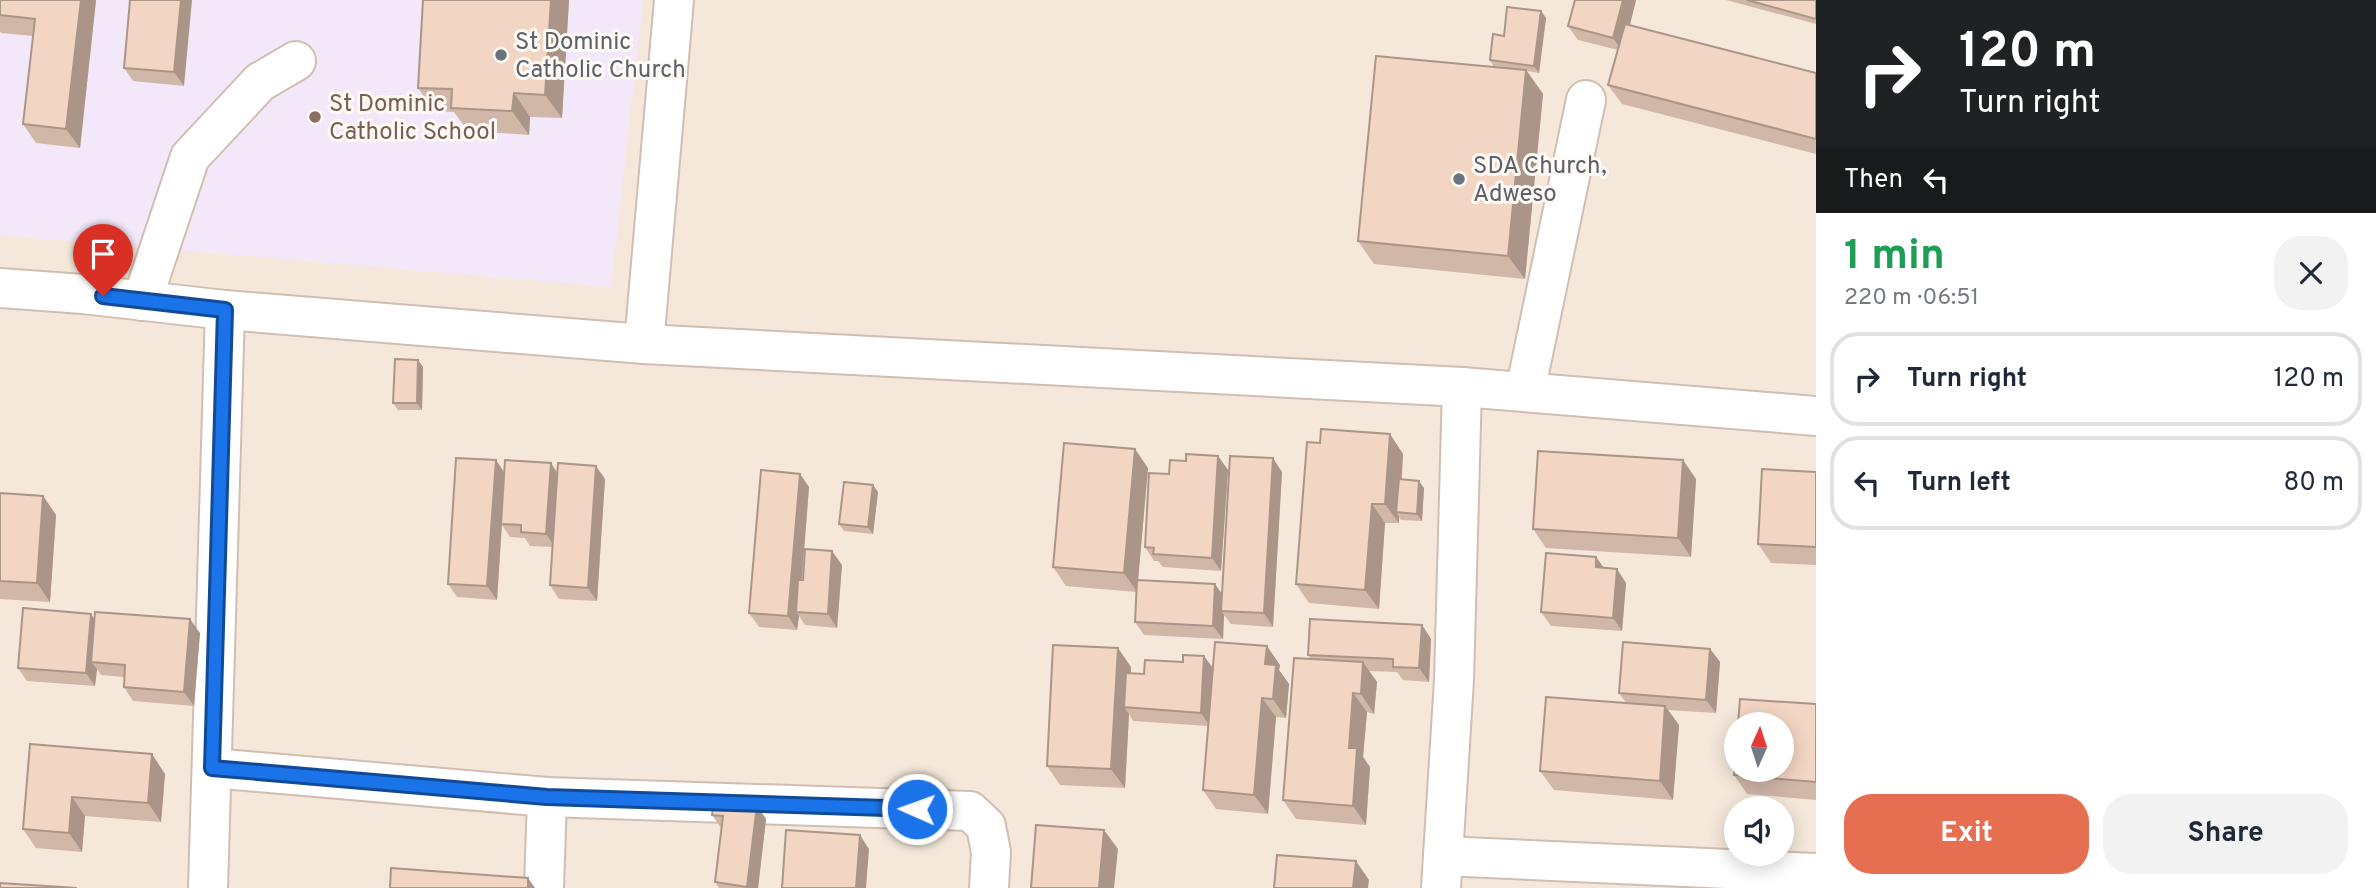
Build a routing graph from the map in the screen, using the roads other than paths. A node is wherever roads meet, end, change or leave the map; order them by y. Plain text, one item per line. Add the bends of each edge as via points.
1 (674, 0) edge
2 (296, 61) dead end
3 (1586, 100) dead end
4 (0, 288) edge
5 (142, 301) junction
6 (225, 310) junction
7 (644, 344) junction
8 (1462, 387) junction
9 (1525, 392) junction
10 (1816, 416) edge
11 (212, 768) junction
12 (547, 797) junction
13 (1442, 872) edge
14 (1816, 873) edge
15 (208, 888) edge
16 (544, 888) edge
17 (989, 888) edge

1 - 7 street
2 - 5 street via 260,82 190,157
3 - 9 street
4 - 5 street
5 - 6 street
6 - 7 street
6 - 11 street
7 - 8 street
8 - 9 street
8 - 13 street via 1454,680
9 - 10 street
11 - 12 street
11 - 15 street
12 - 16 street
12 - 17 street via 970,811 986,826 992,852
13 - 14 street

